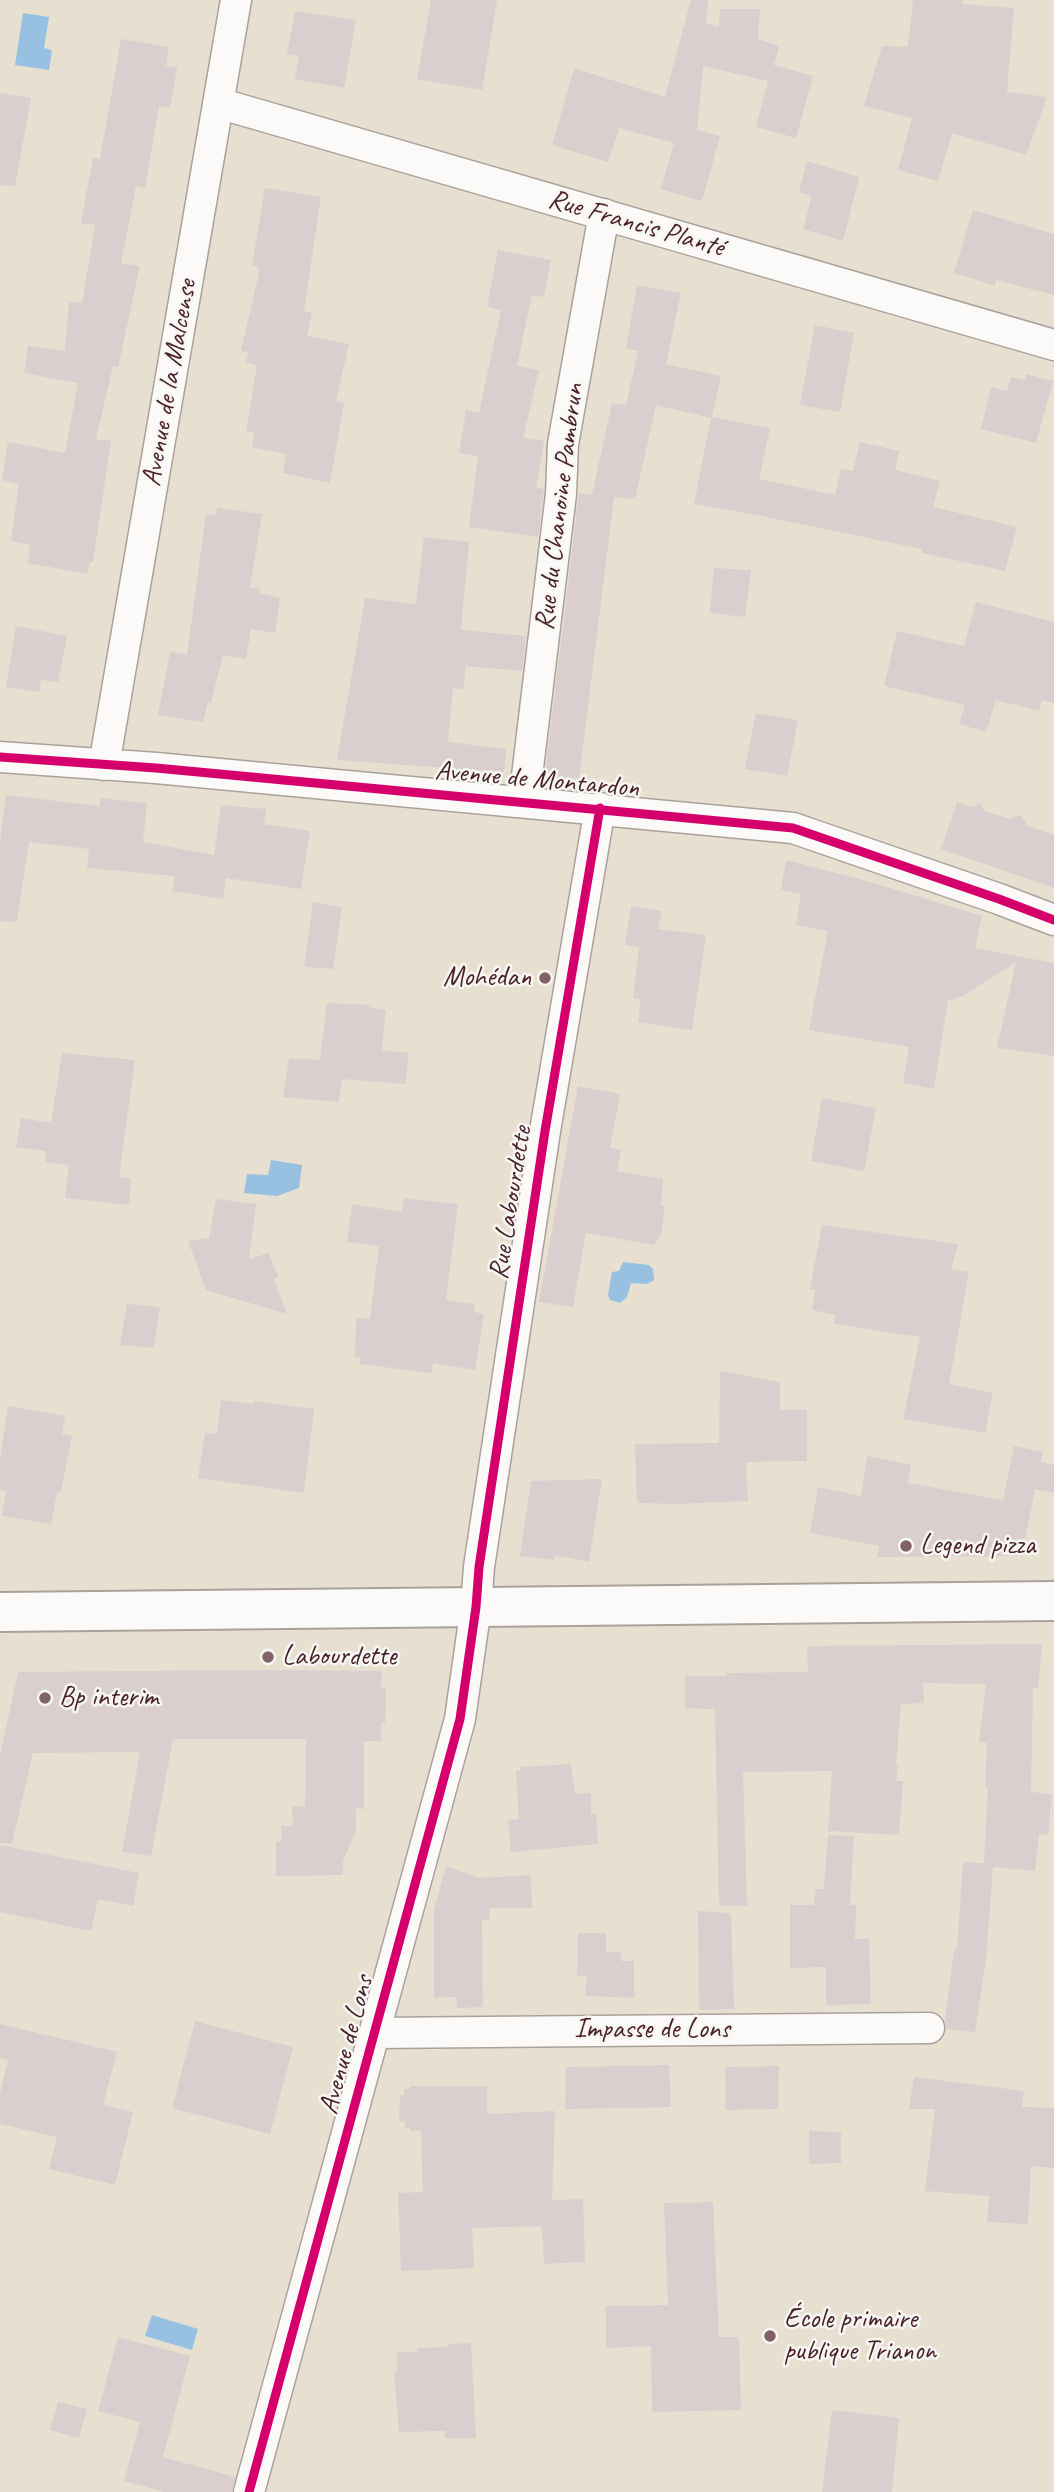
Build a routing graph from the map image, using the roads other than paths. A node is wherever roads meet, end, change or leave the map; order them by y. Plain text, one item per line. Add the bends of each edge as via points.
1 (236, 0) edge
2 (218, 103) junction
3 (604, 214) junction
4 (1054, 345) edge
5 (0, 757) edge
6 (104, 765) junction
7 (524, 801) junction
8 (600, 808) junction
9 (1054, 920) edge
10 (1054, 1601) edge
11 (476, 1607) junction
12 (0, 1612) edge
13 (929, 2028) dead end
14 (374, 2033) junction
15 (249, 2492) edge

1 - 2 street, Avenue de la Malcense
2 - 3 street, Rue Francis Planté
2 - 6 street, Avenue de la Malcense
3 - 4 street, Rue Francis Planté
3 - 7 street, Rue du Chanoine Pambrun via 563,444
5 - 6 street, Avenue de Montardon
6 - 7 street, Avenue de Montardon
7 - 8 street, Avenue de Montardon
8 - 9 street, Avenue de Montardon via 793,828
8 - 11 street, Rue Labourdette via 537,1182
10 - 11 main road
11 - 12 main road
11 - 14 street, Avenue de Lons via 460,1719
13 - 14 street, Impasse de Lons
14 - 15 street, Avenue de Lons

